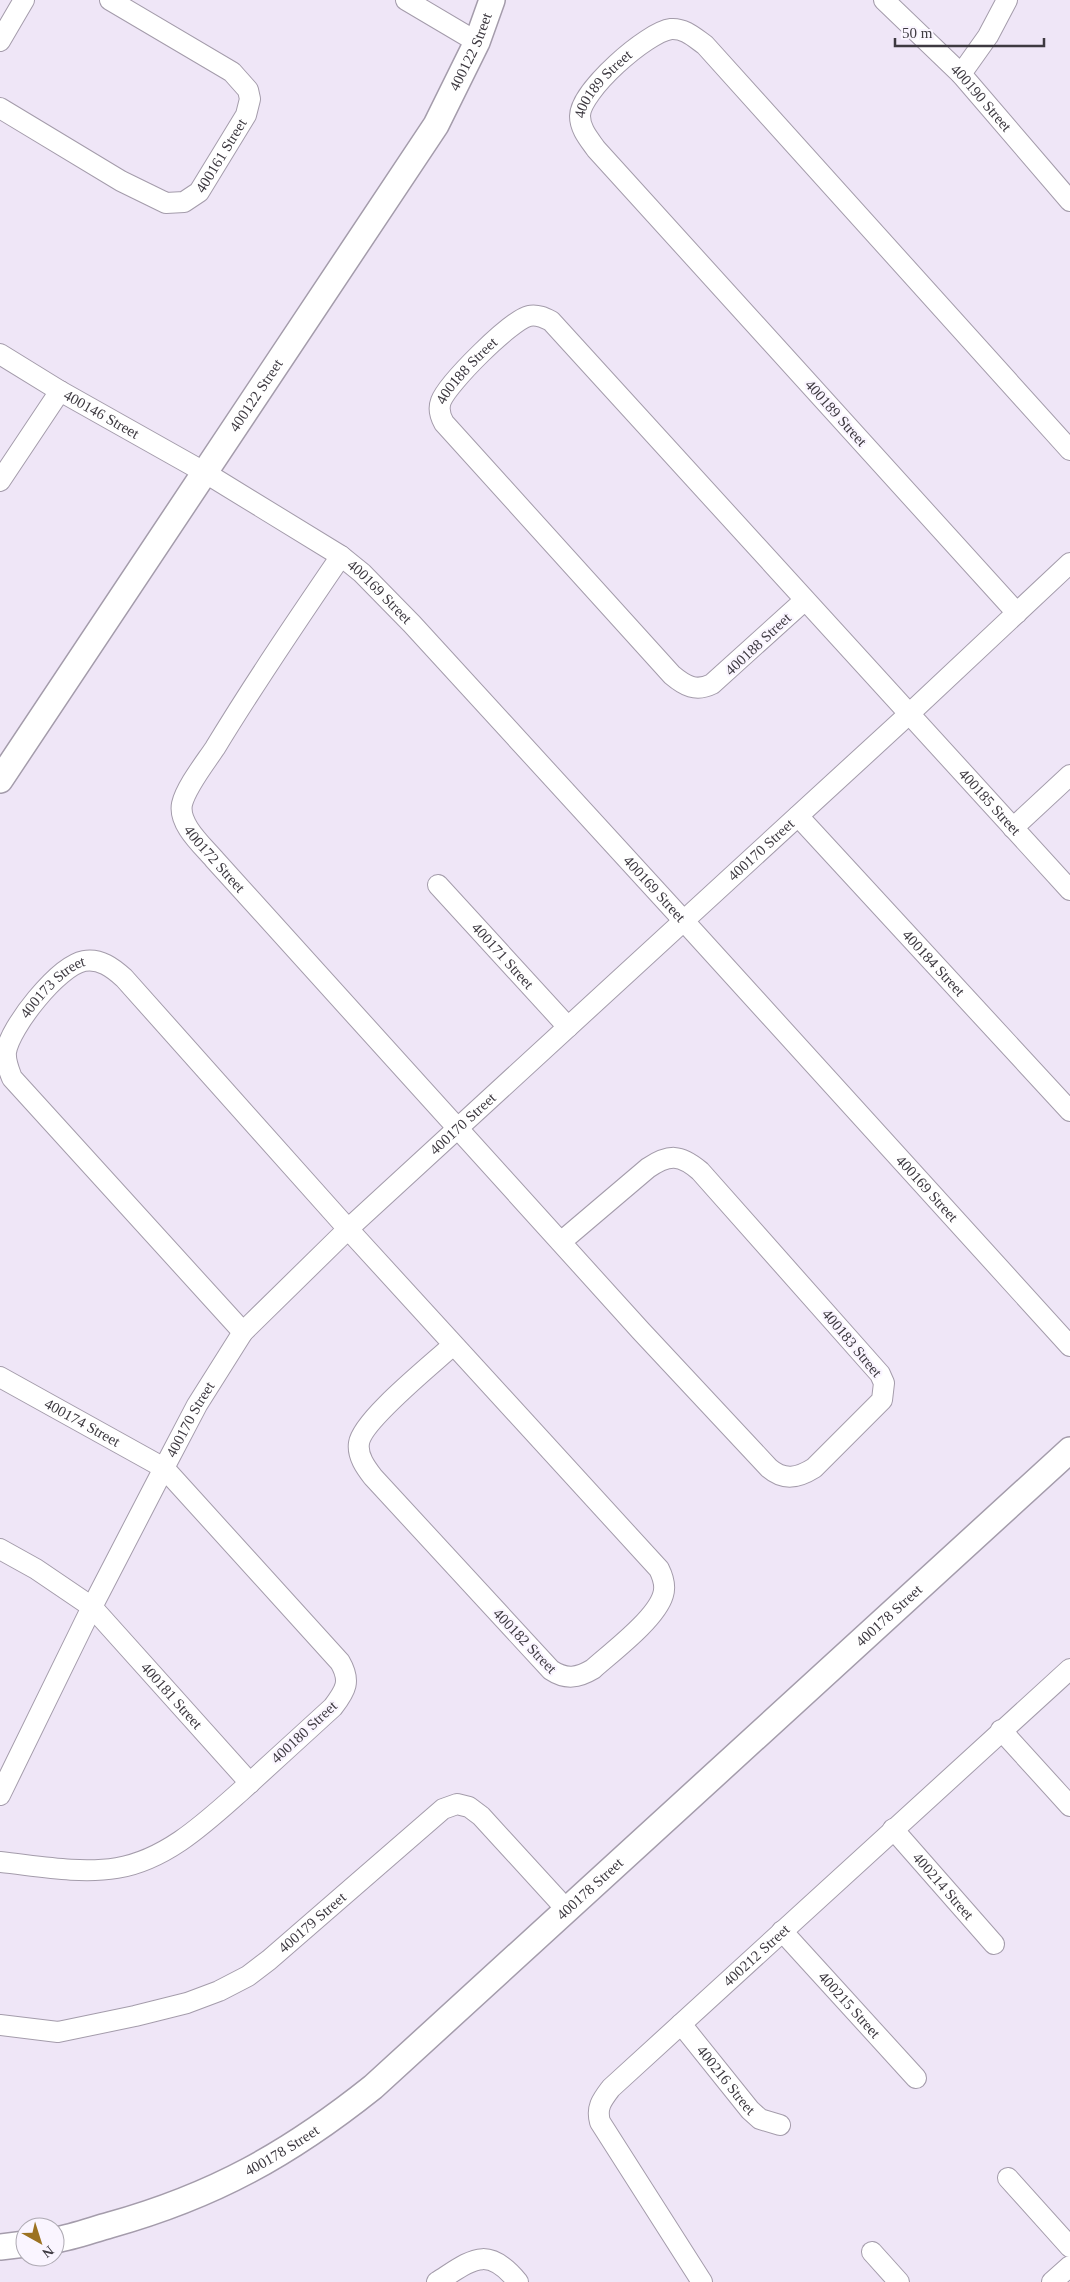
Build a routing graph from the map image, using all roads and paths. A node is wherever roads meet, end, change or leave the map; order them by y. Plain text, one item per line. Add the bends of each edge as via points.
1 (24, 0) edge
2 (110, 0) edge
3 (406, 0) edge
4 (492, 0) edge
5 (884, 0) edge
6 (1007, 0) edge
7 (0, 41) edge
8 (477, 42) junction
9 (961, 74) junction
10 (0, 108) edge
11 (1070, 201) edge
12 (0, 354) edge
13 (60, 391) junction
14 (1070, 450) edge
15 (204, 472) junction
16 (0, 481) edge
17 (341, 556) junction
18 (1070, 563) edge
19 (805, 600) junction
20 (1017, 613) junction
21 (909, 714) junction
22 (1070, 775) edge
23 (0, 780) edge
24 (798, 816) junction
25 (1013, 828) junction
26 (438, 885) dead end
27 (1070, 890) edge
28 (683, 920) junction
29 (568, 1027) junction
30 (1070, 1111) edge
31 (458, 1127) junction
32 (348, 1229) junction
33 (562, 1242) junction
34 (243, 1332) junction
35 (453, 1345) junction
36 (1070, 1346) edge
37 (0, 1377) edge
38 (1070, 1450) edge
39 (164, 1468) junction
40 (0, 1549) edge
41 (92, 1607) junction
42 (1070, 1669) edge
43 (1001, 1730) junction
44 (250, 1782) junction
45 (0, 1795) edge
46 (1070, 1806) edge
47 (893, 1829) junction
48 (0, 1862) edge
49 (567, 1910) junction
50 (782, 1931) junction
51 (994, 1944) dead end
52 (0, 2024) edge
53 (681, 2024) junction
54 (916, 2078) dead end
55 (780, 2125) dead end
56 (1008, 2178) dead end
57 (65, 2237) edge
58 (15, 2246) edge
59 (1070, 2247) edge
60 (0, 2248) edge
61 (872, 2252) dead end
62 (1070, 2266) edge
63 (437, 2282) edge
64 (518, 2282) edge
65 (702, 2282) edge
66 (899, 2282) edge
67 (1052, 2282) edge

1 - 7 street
2 - 10 street, 400161 Street via 232,72 248,90 250,99 246,115 199,192 184,202 166,203 121,181
3 - 8 street
4 - 8 street, 400122 Street
5 - 9 street, 400190 Street
6 - 9 street via 988,36
8 - 15 street, 400122 Street via 436,125
9 - 11 street, 400190 Street
12 - 13 street, 400146 Street
13 - 15 street, 400146 Street
13 - 16 street
14 - 20 street, 400189 Street via 692,35 672,29 657,34 595,86 583,103 580,124 596,149
15 - 17 street, 400169 Street
15 - 23 street, 400122 Street
17 - 28 street, 400169 Street via 394,605
17 - 31 street, 400172 Street via 238,709 190,788 182,804 183,816 214,859
18 - 20 street, 400170 Street
19 - 19 street, 400188 Street via 544,317 530,315 515,323 454,383 440,402 439,414 444,423 683,684 693,688 712,684
19 - 21 street, 400188 Street
20 - 21 street, 400170 Street
21 - 24 street, 400170 Street
21 - 25 street, 400185 Street
22 - 25 street
24 - 28 street, 400170 Street
24 - 30 street, 400184 Street
25 - 27 street, 400185 Street
26 - 29 street, 400171 Street
28 - 29 street, 400170 Street
28 - 36 street, 400169 Street
29 - 31 street, 400170 Street
31 - 32 street, 400170 Street
31 - 33 street, 400183 Street
32 - 34 street, 400170 Street
32 - 34 street, 400173 Street via 113,968 83,961 47,988 24,1014 11,1036 6,1053 12,1078
32 - 35 street, 400182 Street
33 - 33 street, 400183 Street via 776,1475 794,1478 814,1468 882,1400 884,1383 880,1374 692,1163 680,1158 663,1158
34 - 39 street, 400170 Street via 197,1405
35 - 35 street, 400182 Street via 663,1576 663,1595 656,1610 582,1676 560,1676 551,1670 373,1478 362,1461 358,1445 360,1436 373,1419
37 - 39 street, 400174 Street
38 - 49 street, 400178 Street
39 - 41 street, 400170 Street
39 - 44 street, 400180 Street via 340,1662 347,1674 346,1686 333,1707
40 - 41 street
41 - 44 street, 400181 Street
41 - 45 street, 400170 Street
42 - 43 street, 400212 Street
43 - 46 street
43 - 47 street, 400212 Street
44 - 48 street, 400180 Street via 185,1838 146,1860 117,1868 74,1870
47 - 50 street, 400212 Street
47 - 51 street, 400214 Street
49 - 52 street, 400179 Street via 481,1816 469,1807 457,1804 443,1809 413,1833 269,1960 248,1976 219,1991 178,2006 58,2032
49 - 57 street, 400178 Street via 373,2087 280,2154 223,2186 157,2212
50 - 53 street, 400212 Street
50 - 54 street, 400215 Street
53 - 55 street, 400216 Street via 750,2110 760,2119
53 - 65 street, 400212 Street via 611,2088 600,2103 598,2113 609,2138
56 - 59 street
58 - 60 street
61 - 66 street
62 - 67 street
63 - 64 street via 472,2261 488,2258 500,2262

